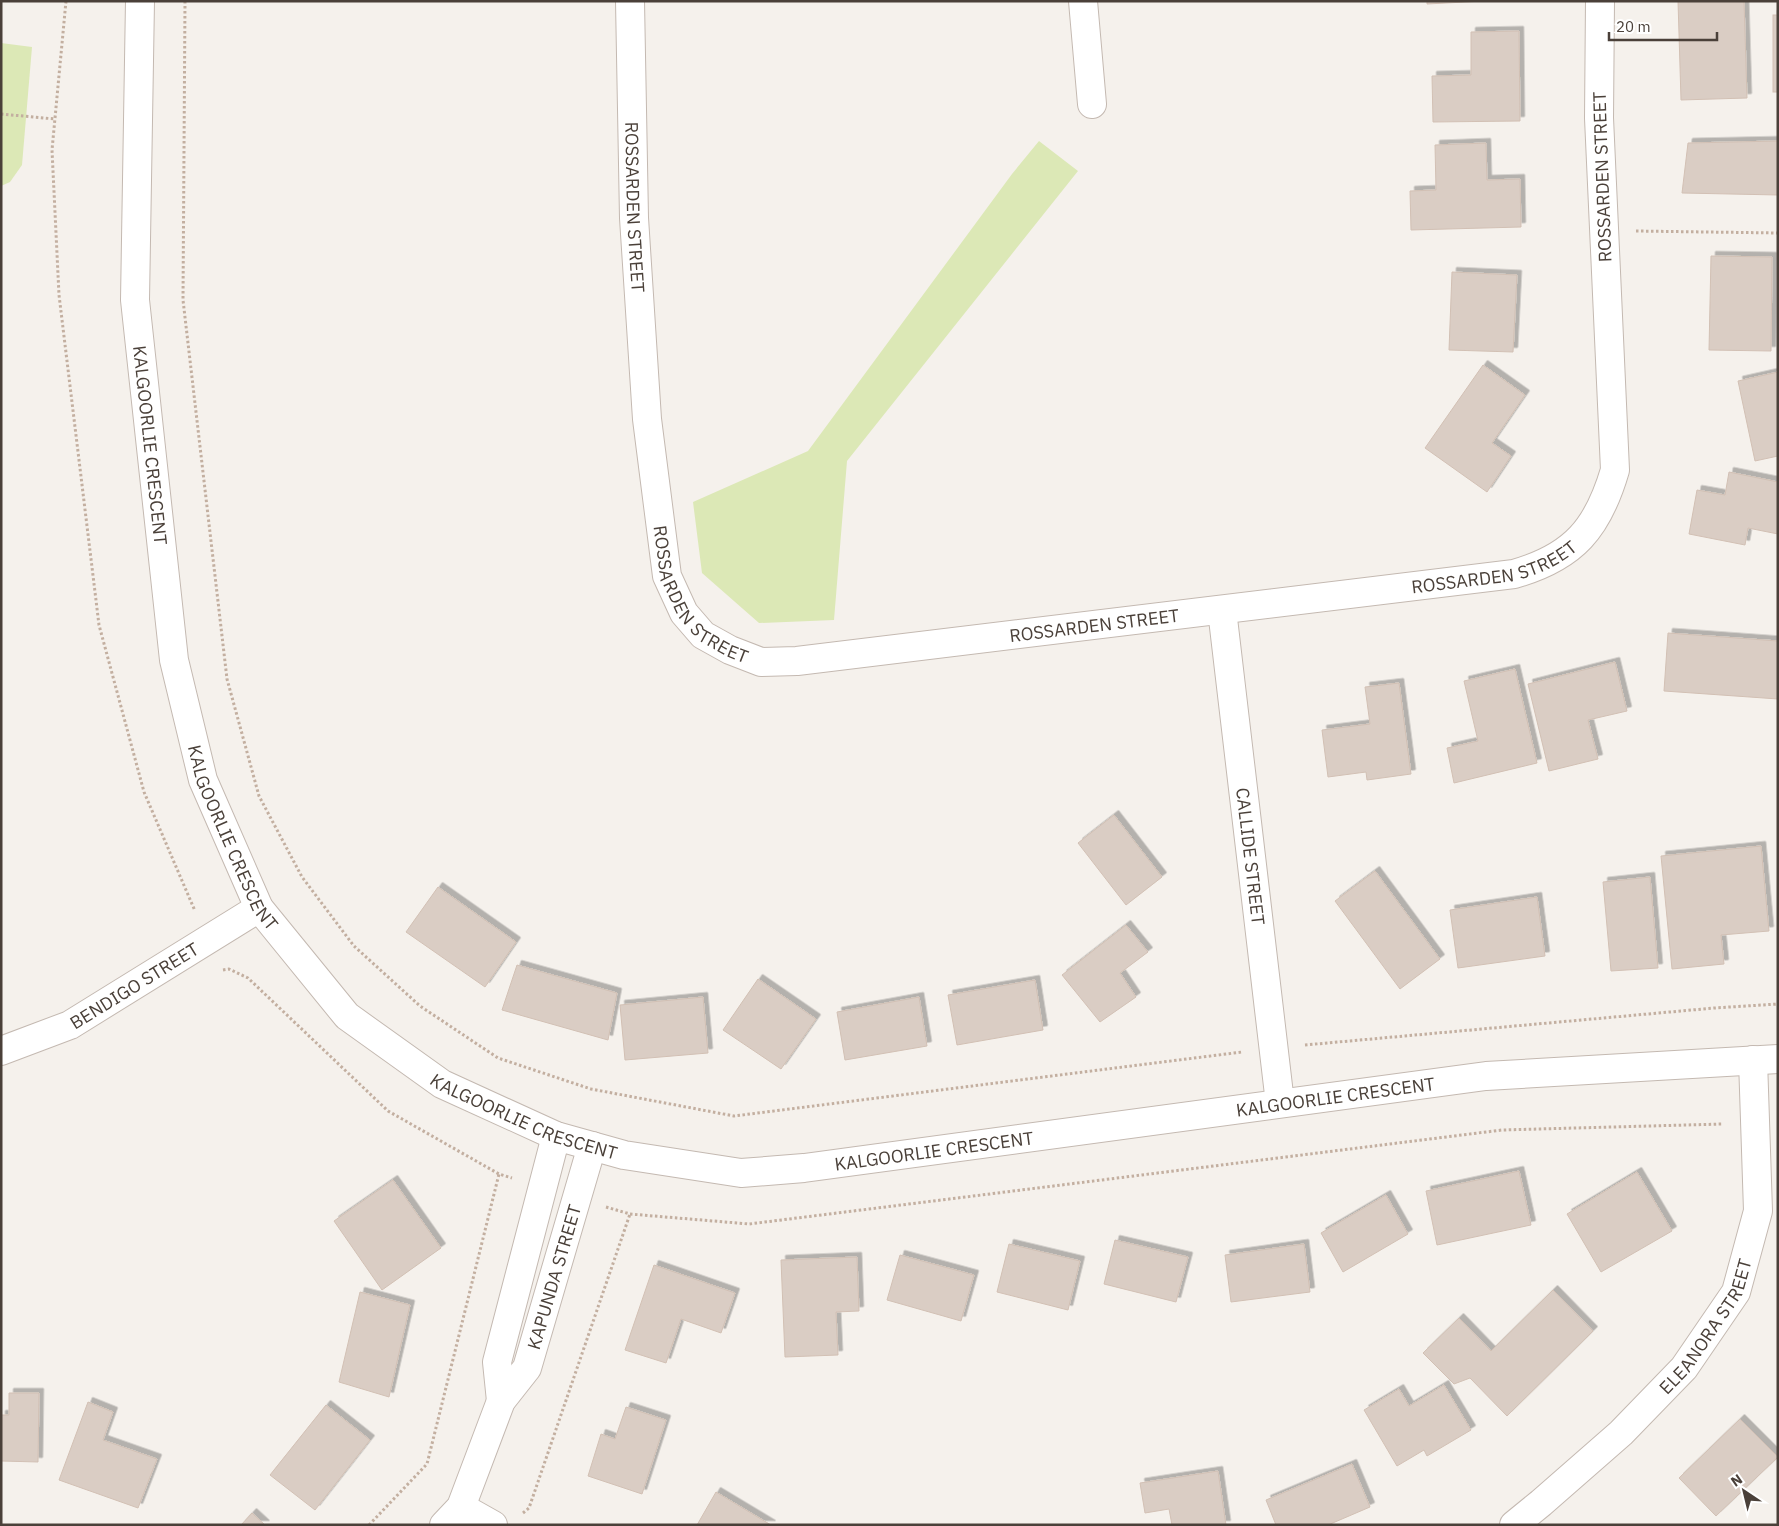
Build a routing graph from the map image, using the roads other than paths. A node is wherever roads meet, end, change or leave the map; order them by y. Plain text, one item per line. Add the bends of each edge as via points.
1 (140, 1) edge
2 (630, 1) edge
3 (1083, 1) edge
4 (1600, 1) edge
5 (1092, 104) dead end
6 (1222, 610) junction
7 (259, 908) junction
8 (1, 1051) edge
9 (1766, 1059) edge
10 (1280, 1103) junction
11 (556, 1136) junction
12 (592, 1146) junction
13 (501, 1401) junction
14 (452, 1516) edge
15 (492, 1525) edge
16 (1514, 1525) edge

1 - 7 street, KALGOORLIE CRESCENT via 136,300 174,660 203,780
2 - 6 street, ROSSARDEN STREET via 634,218 647,419 667,576 684,613 703,635 761,662
3 - 5 street
4 - 6 street, ROSSARDEN STREET via 1599,118 1615,470 1597,516 1580,539 1561,554 1538,567 1514,574
6 - 10 street, CALLIDE STREET
7 - 8 street, BENDIGO STREET via 70,1025
7 - 11 street, KALGOORLIE CRESCENT via 347,1016 442,1084
9 - 10 street, KALGOORLIE CRESCENT via 1486,1076
9 - 16 street, ELEANORA STREET via 1754,1123 1758,1211 1736,1292 1684,1368 1622,1433
10 - 12 street, KALGOORLIE CRESCENT via 804,1168 741,1173 624,1155
11 - 12 street, KALGOORLIE CRESCENT
11 - 13 street, KAPUNDA STREET via 496,1362
12 - 13 street, KAPUNDA STREET via 528,1368
13 - 14 street, KAPUNDA STREET
14 - 15 street

